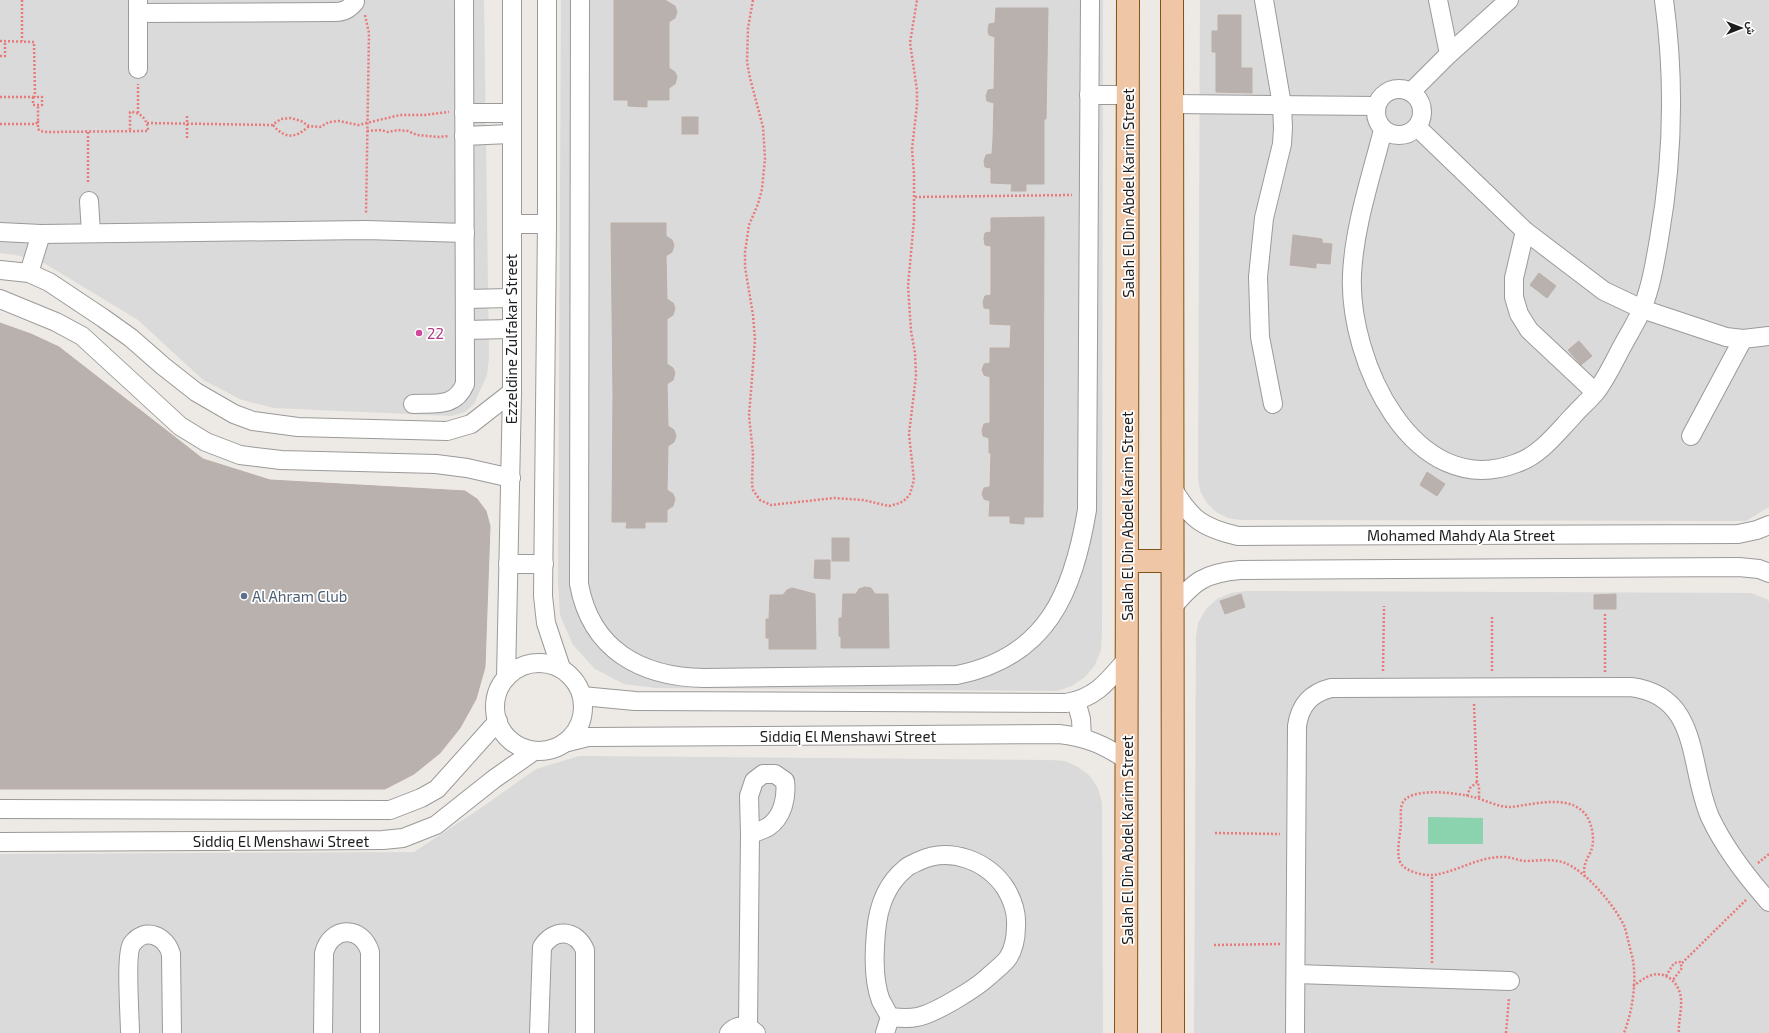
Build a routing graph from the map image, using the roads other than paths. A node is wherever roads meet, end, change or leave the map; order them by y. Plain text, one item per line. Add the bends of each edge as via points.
1 (464, 0) edge
2 (512, 0) edge
3 (547, 0) edge
4 (580, 0) edge
5 (1090, 0) edge
6 (1128, 0) edge
7 (1172, 0) edge
8 (1264, 0) edge
9 (1438, 0) edge
10 (1509, 0) edge
11 (1664, 0) edge
12 (355, 2) road end
13 (239, 6) edge
14 (138, 7) edge
15 (1449, 54) junction
16 (138, 69) road end
17 (1411, 92) junction
18 (1128, 94) junction
19 (1089, 95) junction
20 (1172, 104) junction
21 (1282, 105) junction
22 (1376, 106) junction
23 (458, 112) junction
24 (512, 113) junction
25 (1418, 127) junction
26 (1383, 130) junction
27 (512, 134) junction
28 (459, 135) junction
29 (89, 201) dead end
30 (512, 224) junction
31 (547, 224) junction
32 (0, 232) edge
33 (1525, 232) junction
34 (91, 233) junction
35 (464, 233) junction
36 (41, 234) junction
37 (0, 270) edge
38 (29, 274) junction
39 (512, 298) junction
40 (0, 299) edge
41 (465, 299) junction
42 (1642, 309) junction
43 (512, 329) junction
44 (465, 330) junction
45 (1769, 336) edge
46 (1742, 339) junction
47 (512, 392) junction
48 (1595, 392) junction
49 (413, 404) dead end
50 (1273, 404) dead end
51 (1691, 436) dead end
52 (510, 478) junction
53 (1172, 487) junction
54 (1769, 525) edge
55 (1172, 560) junction
56 (1127, 561) junction
57 (508, 564) junction
58 (544, 564) junction
59 (1769, 573) edge
60 (1172, 608) junction
61 (1127, 659) junction
62 (561, 668) junction
63 (834, 677) junction
64 (506, 678) junction
65 (582, 696) junction
66 (1076, 701) junction
67 (833, 702) junction
68 (498, 722) junction
69 (1082, 738) junction
70 (564, 744) junction
71 (534, 751) junction
72 (1127, 760) junction
73 (0, 809) edge
74 (750, 834) dead end
75 (0, 842) edge
76 (1769, 902) edge
77 (1296, 974) junction
78 (1510, 981) road end
79 (888, 1025) edge
80 (752, 1030) edge
81 (130, 1033) edge
82 (172, 1033) edge
83 (323, 1033) edge
84 (370, 1033) edge
85 (539, 1033) edge
86 (585, 1033) edge
87 (729, 1033) edge
88 (1126, 1033) edge
89 (1173, 1033) edge
90 (1295, 1033) edge

1 - 23 street
2 - 24 street, Ezzeldine Zulfakar Street
3 - 31 street
4 - 63 street via 578,568 580,592 587,614 614,650 638,665 670,675 704,678
5 - 19 street
6 - 18 main road, Salah El Din Abdel Karim Street
7 - 20 main road
8 - 21 street
9 - 15 street
10 - 15 street
11 - 42 street via 1669,34 1672,92 1670,150 1660,237
12 - 13 street via 343,12
13 - 14 street
14 - 16 street
15 - 17 street
17 - 22 street via 1391,90 1384,94
17 - 25 street via 1422,108 1422,118
18 - 19 street
18 - 56 main road, Salah El Din Abdel Karim Street
19 - 63 street via 1087,510 1078,555 1064,594 1056,610 1034,637 1020,649 989,666 968,673 940,676
20 - 21 street
20 - 53 main road
21 - 22 street
21 - 50 street via 1282,144 1264,218 1258,278 1260,337
22 - 26 street via 1376,119
23 - 24 street
23 - 28 street
24 - 27 street, Ezzeldine Zulfakar Street
25 - 26 street via 1404,136 1389,134
25 - 33 street
26 - 48 street via 1354,245 1353,309 1359,340 1369,370 1384,399 1402,425 1424,449 1445,462 1470,470 1495,470 1519,463 1541,449
27 - 28 street
27 - 30 street, Ezzeldine Zulfakar Street
28 - 35 street
29 - 34 street
30 - 31 street
30 - 39 street, Ezzeldine Zulfakar Street
31 - 58 street
32 - 36 street
33 - 42 street via 1604,291
33 - 48 street via 1514,278 1514,297 1519,314 1529,330
34 - 35 street via 366,230
34 - 36 street
35 - 41 street
36 - 38 street
37 - 38 street
38 - 47 street via 49,282 103,318 214,403 253,421 298,427 447,431 471,424
39 - 41 street
39 - 43 street, Ezzeldine Zulfakar Street
40 - 52 street via 56,322 82,336 180,426 206,442 240,455 280,460 436,464
41 - 44 street
42 - 46 street via 1726,337
42 - 48 street
43 - 44 street
43 - 47 street, Ezzeldine Zulfakar Street
44 - 49 street via 465,384 462,393 445,403
45 - 46 street
46 - 51 street
47 - 52 street, Ezzeldine Zulfakar Street
52 - 57 street, Ezzeldine Zulfakar Street
53 - 54 street, Mohamed Mahdy Ala Street via 1183,506 1198,521 1217,531 1238,536 1738,534
53 - 55 main road
55 - 56 main road
55 - 60 main road
56 - 61 main road, Salah El Din Abdel Karim Street
57 - 58 street
57 - 64 street, Ezzeldine Zulfakar Street
58 - 62 street via 546,622
59 - 60 street via 1739,567 1240,570 1220,572 1201,579 1185,592
60 - 89 main road
61 - 66 street via 1098,690
61 - 72 main road, Salah El Din Abdel Karim Street
62 - 64 street via 547,663 532,663 518,668
62 - 65 street via 578,685
63 - 67 street
64 - 68 street via 496,698
65 - 67 street via 635,702
65 - 70 street via 583,714 576,731
66 - 67 street
66 - 69 street via 1081,719
68 - 71 street via 506,736 518,746
68 - 73 street, Siddiq El Menshawi Street via 437,789 390,810
69 - 70 street, Siddiq El Menshawi Street via 1059,734 588,737
69 - 72 street, Siddiq El Menshawi Street via 1101,744
70 - 71 street via 549,750
71 - 75 street, Siddiq El Menshawi Street via 436,825 403,838
72 - 88 main road, Salah El Din Abdel Karim Street
74 - 80 street
76 - 77 street via 1736,863 1722,840 1701,791 1684,722 1677,710 1657,693 1644,689 1604,687 1331,688 1316,694 1304,705 1297,726
77 - 78 street
77 - 90 street
79 - 79 street via 919,1017 960,997 986,979 1008,958 1016,940 1017,919 1012,900 1001,882 986,867 967,858 946,854 926,858 907,867 892,882 882,900 875,940 876,982
80 - 87 street via 736,1028
81 - 82 street via 129,950 137,938 152,935 165,941 171,954
83 - 84 street via 324,953 334,936 347,932 365,940 370,952
85 - 86 street via 542,947 553,935 561,933 576,937 585,950

